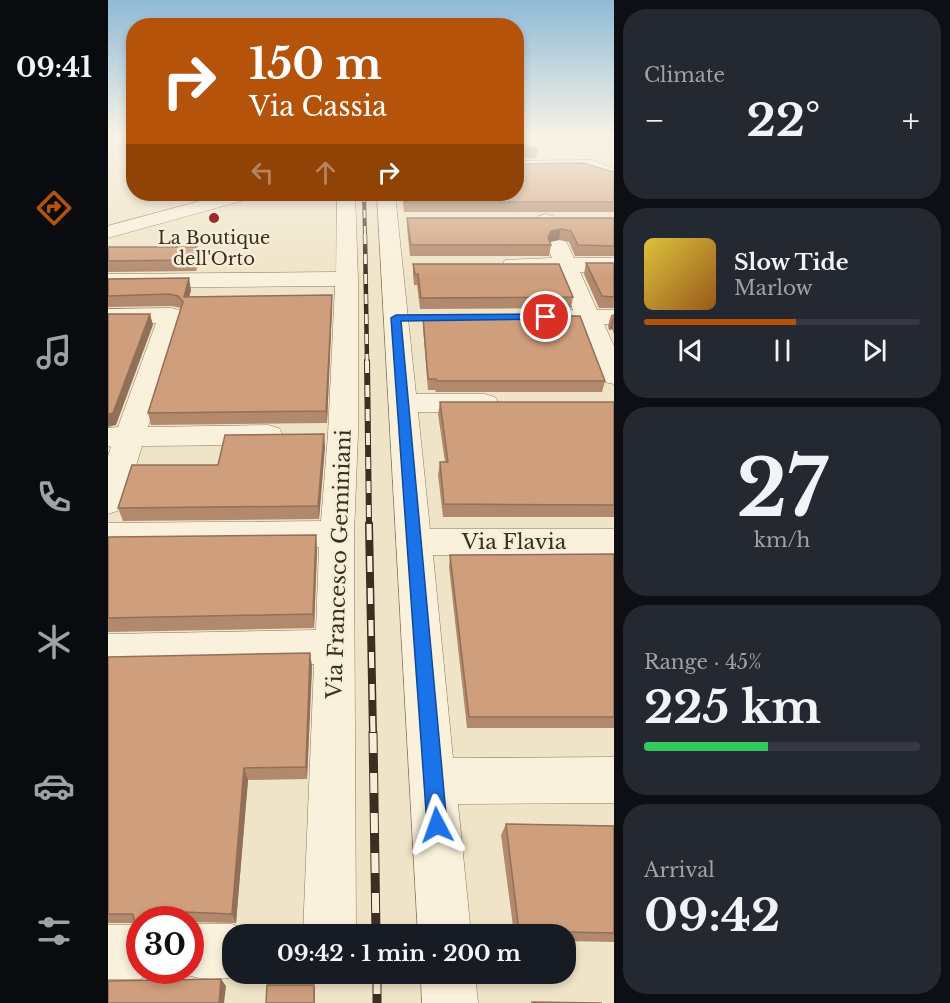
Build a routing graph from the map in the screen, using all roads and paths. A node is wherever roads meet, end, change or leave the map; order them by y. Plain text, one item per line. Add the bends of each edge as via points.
1 (220, 201) edge
2 (346, 201) edge
3 (396, 211) edge
4 (546, 220) edge
5 (108, 232) edge
6 (496, 265) edge
7 (566, 265) junction
8 (614, 265) edge
9 (347, 279) junction
10 (108, 281) edge
11 (108, 316) edge
12 (509, 317) edge
13 (588, 317) junction
14 (614, 317) edge
15 (614, 376) edge
16 (403, 403) junction
17 (508, 403) edge
18 (319, 434) junction
19 (119, 437) edge
20 (108, 502) edge
21 (337, 534) junction
22 (108, 536) edge
23 (415, 542) junction
24 (614, 542) edge
25 (336, 647) junction
26 (108, 651) edge
27 (614, 780) edge
28 (434, 781) junction
29 (328, 924) edge
30 (444, 924) edge
31 (126, 951) edge
32 (204, 951) edge
33 (222, 951) edge
34 (108, 952) edge
35 (449, 984) edge
36 (450, 1003) edge

1 - 5 street
2 - 9 street, Via Francesco Geminiani
3 - 16 street via 407,318
4 - 7 street
6 - 7 street
7 - 8 street
7 - 13 street
9 - 10 street
9 - 18 street, Via Francesco Geminiani
11 - 19 street via 171,315
12 - 13 street
13 - 14 street
13 - 15 street
16 - 17 street
16 - 23 street
18 - 19 street
18 - 21 street, Via Francesco Geminiani
19 - 20 street
21 - 22 street
21 - 25 street, Via Francesco Geminiani
23 - 24 street, Via Flavia
23 - 28 street
25 - 26 street
25 - 29 street, Via Francesco Geminiani
27 - 28 street
28 - 30 street
31 - 34 street
32 - 33 street
35 - 36 street

